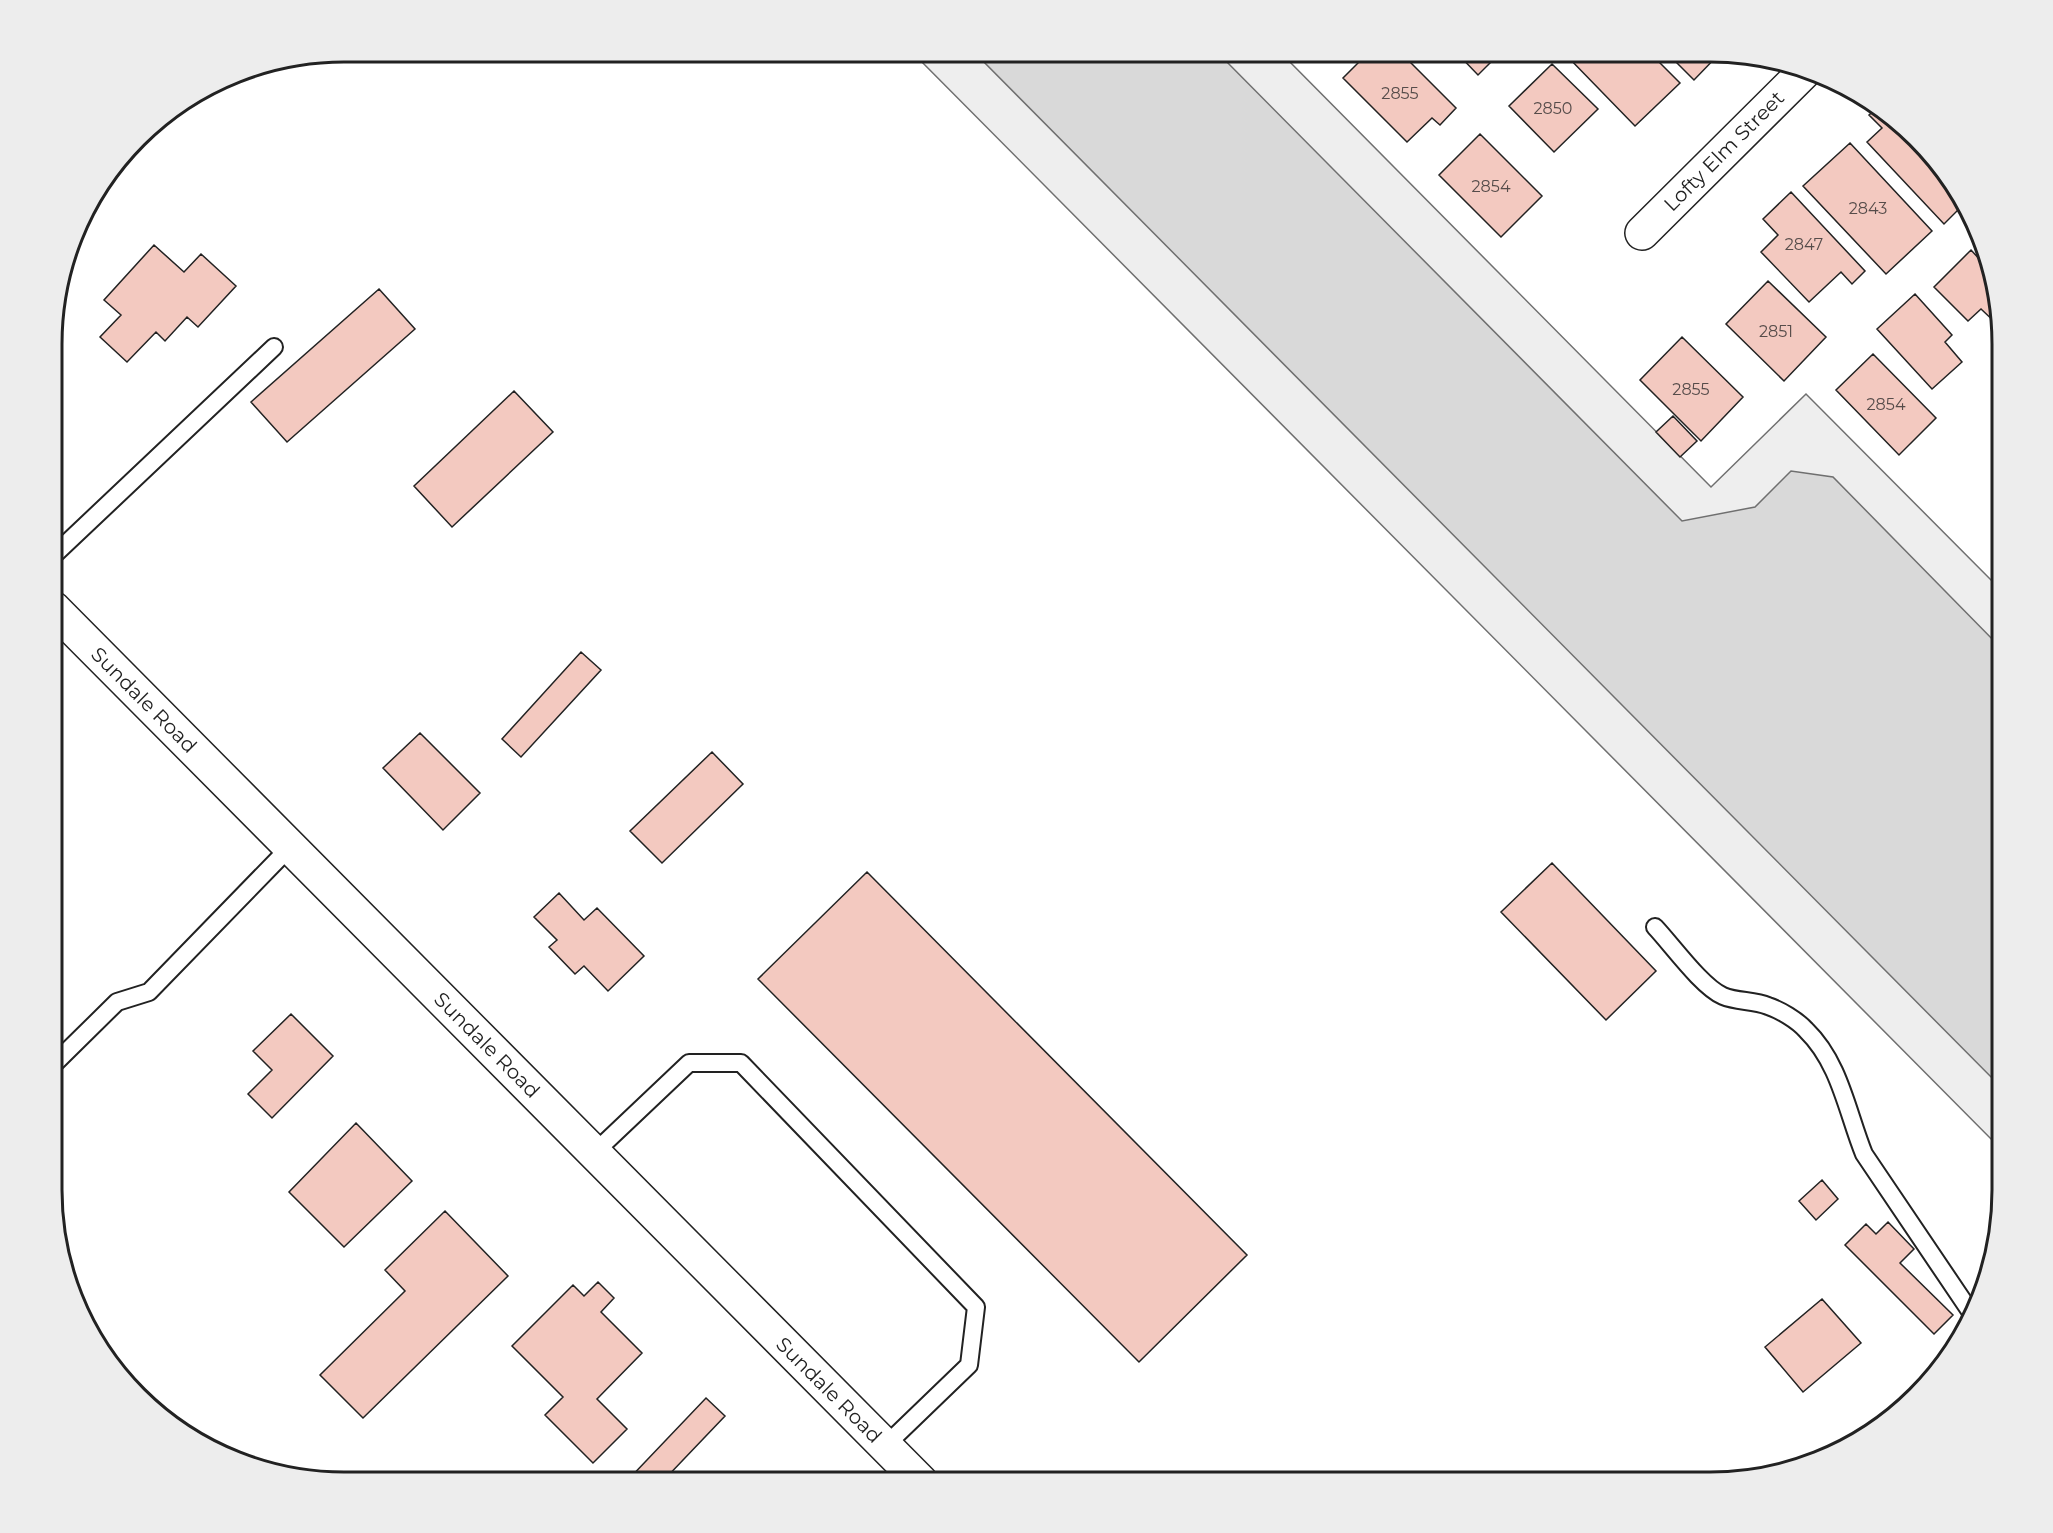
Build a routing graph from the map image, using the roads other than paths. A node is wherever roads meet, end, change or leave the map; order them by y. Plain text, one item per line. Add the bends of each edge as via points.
1 (1800, 76) edge
2 (1642, 233) dead end
3 (274, 347) dead end
4 (62, 547) edge
5 (62, 617) edge
6 (290, 847) junction
7 (1656, 927) dead end
8 (62, 1056) edge
9 (594, 1153) junction
10 (1966, 1305) edge
11 (885, 1446) junction
12 (911, 1472) edge

1 - 2 street, Lofty Elm Street
3 - 4 lane
5 - 6 street, Sundale Road
6 - 8 lane via 149,992 117,1002
6 - 9 street, Sundale Road
7 - 10 lane via 1722,996 1767,1005 1806,1030 1836,1074 1864,1154
9 - 11 street, Sundale Road
9 - 11 lane via 689,1063 741,1063 976,1307 969,1365
11 - 12 street, Sundale Road

